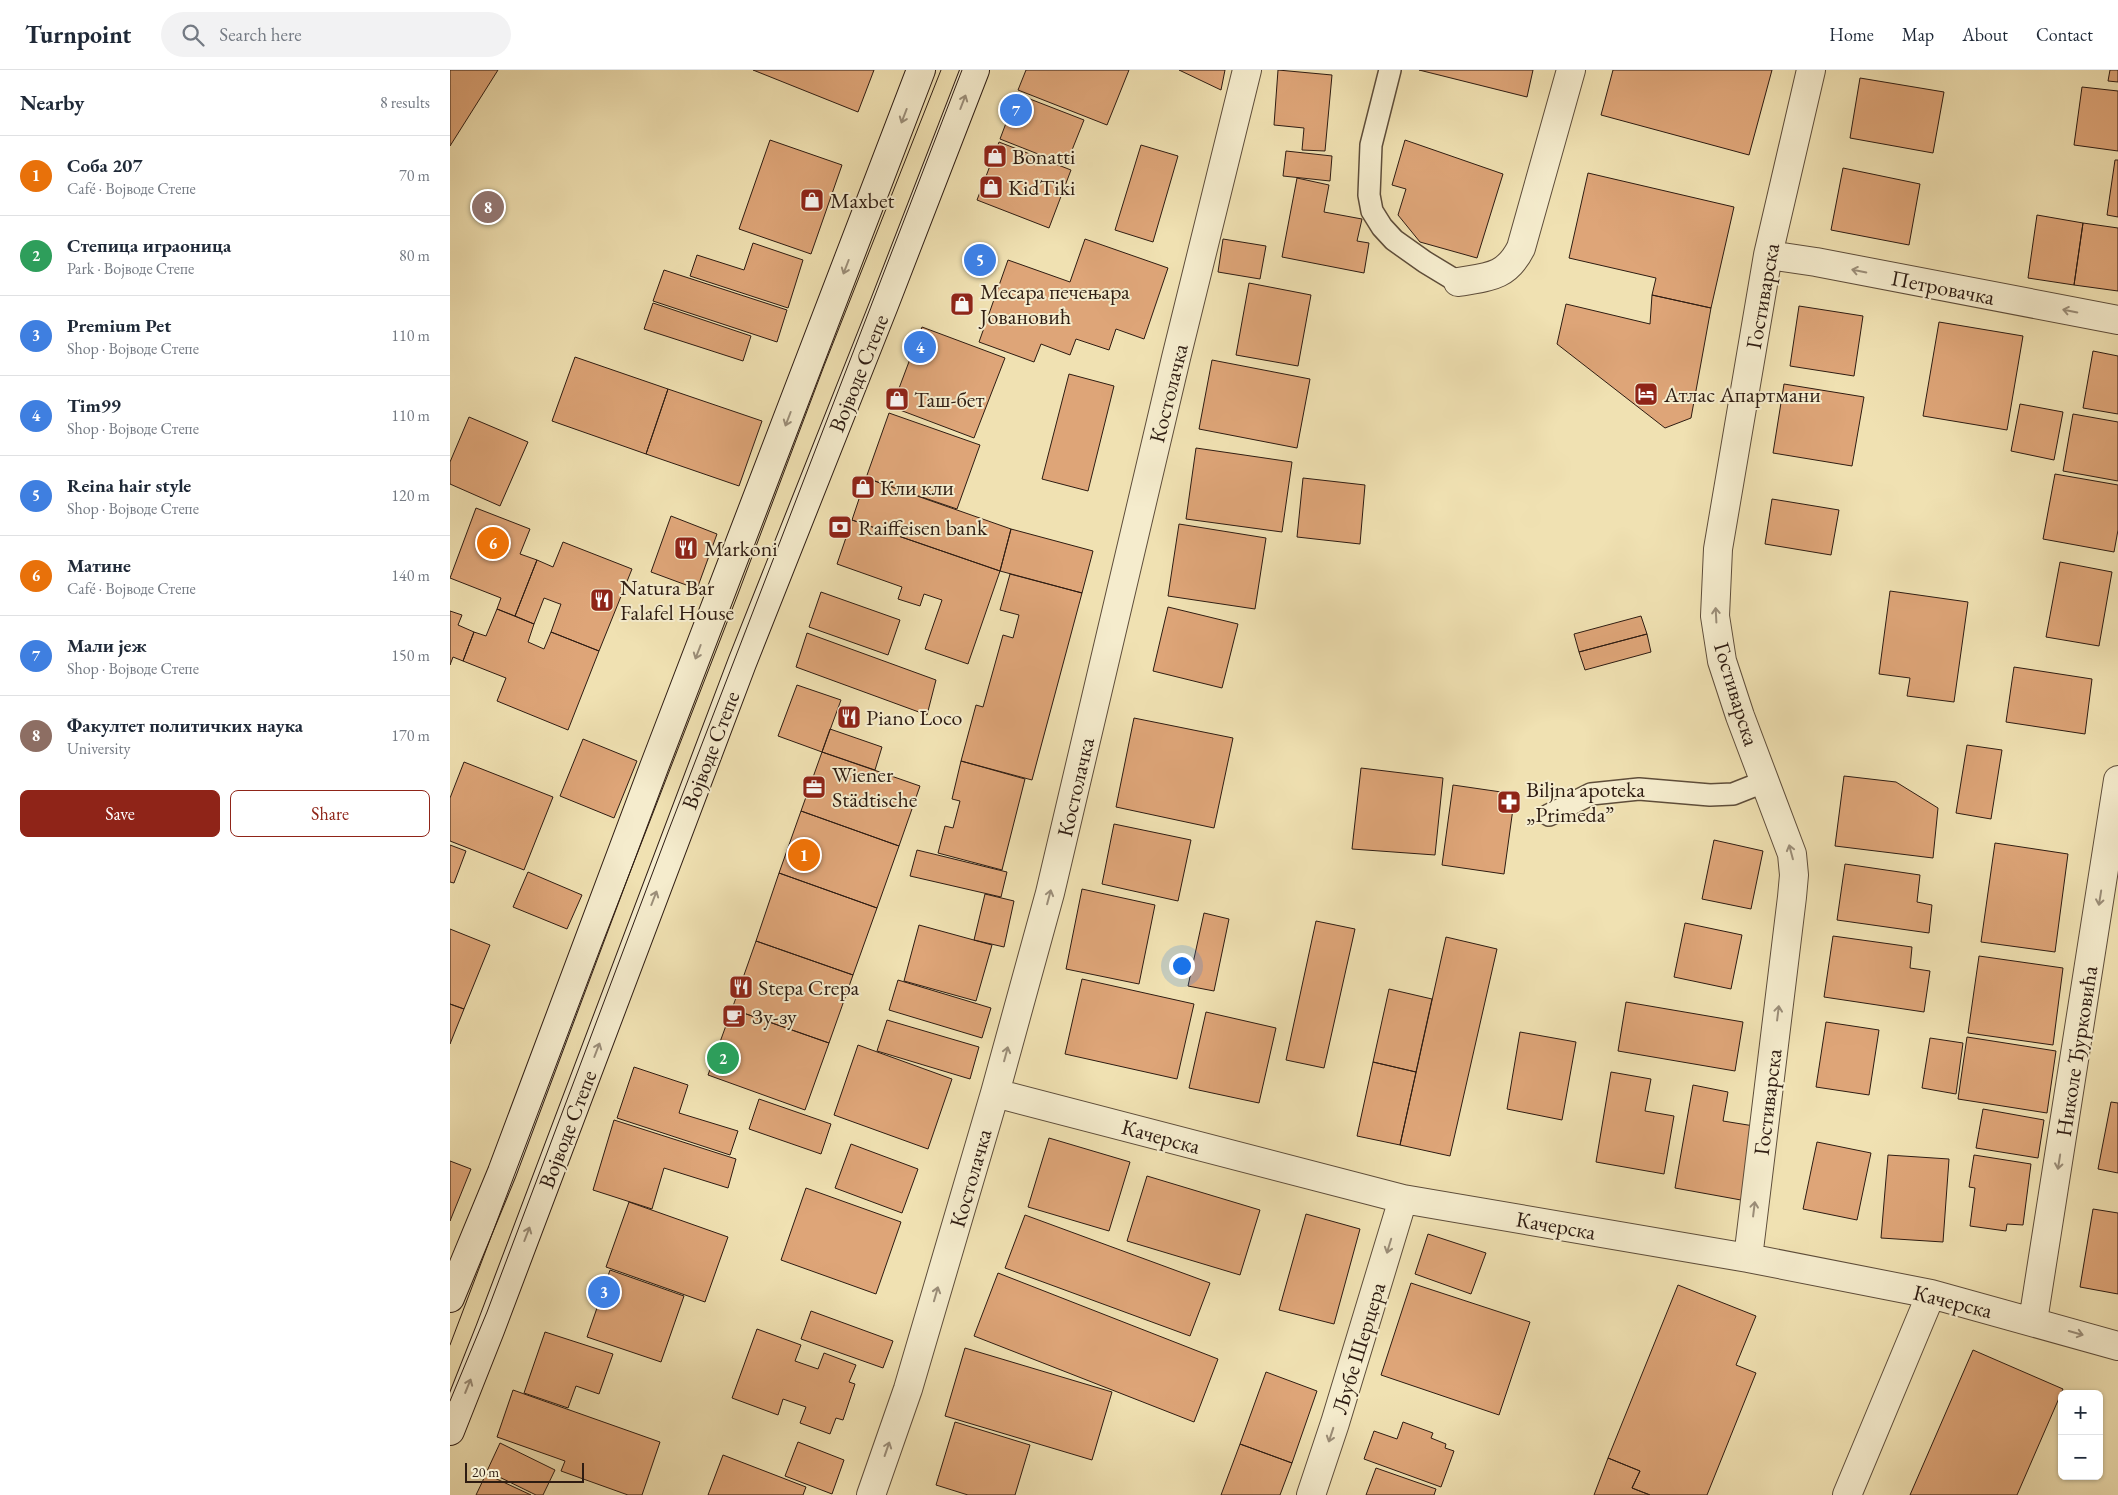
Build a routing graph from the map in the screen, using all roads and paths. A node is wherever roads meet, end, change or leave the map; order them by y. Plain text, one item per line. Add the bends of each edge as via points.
1 (921, 70) edge
2 (975, 70) edge
3 (1247, 70) edge
4 (1390, 70) edge
5 (1571, 70) edge
6 (1812, 70) edge
7 (1768, 255) junction
8 (1458, 282) joint
9 (2118, 320) edge
10 (2118, 780) edge
11 (1766, 781) junction
12 (1549, 815) dead end
13 (2115, 816) edge
14 (995, 1093) junction
15 (1403, 1199) junction
16 (1748, 1258) junction
17 (1931, 1294) junction
18 (450, 1298) edge
19 (2033, 1321) junction
20 (2118, 1346) edge
21 (450, 1431) edge
22 (871, 1495) edge
23 (1311, 1495) edge
24 (1847, 1495) edge

1 -> 18 street, Војводе Степе via 502,1172
21 -> 2 street, Војводе Степе via 742,663
14 -> 3 street, Костолачка via 1050,892
4 - 8 lane via 1371,145 1369,195 1372,211 1394,240
5 - 8 street via 1516,258 1495,274 1480,280
6 - 7 street, Гостиварска
9 -> 7 street, Петровачка
11 -> 7 street, Гостиварска via 1722,661 1716,591 1718,549
10 - 13 street, Николе Ђурковића
11 - 12 lane via 1733,794 1639,789 1591,794
16 -> 11 street, Гостиварска via 1794,875 1792,854
13 -> 19 street, Николе Ђурковића
14 - 15 street, Качерска
22 -> 14 street, Костолачка via 908,1389
15 - 16 street, Качерска
15 -> 23 street, Љубе Шерцера
16 - 17 street, Качерска
17 - 19 street, Качерска
17 - 24 street
19 -> 20 street, Качерска

